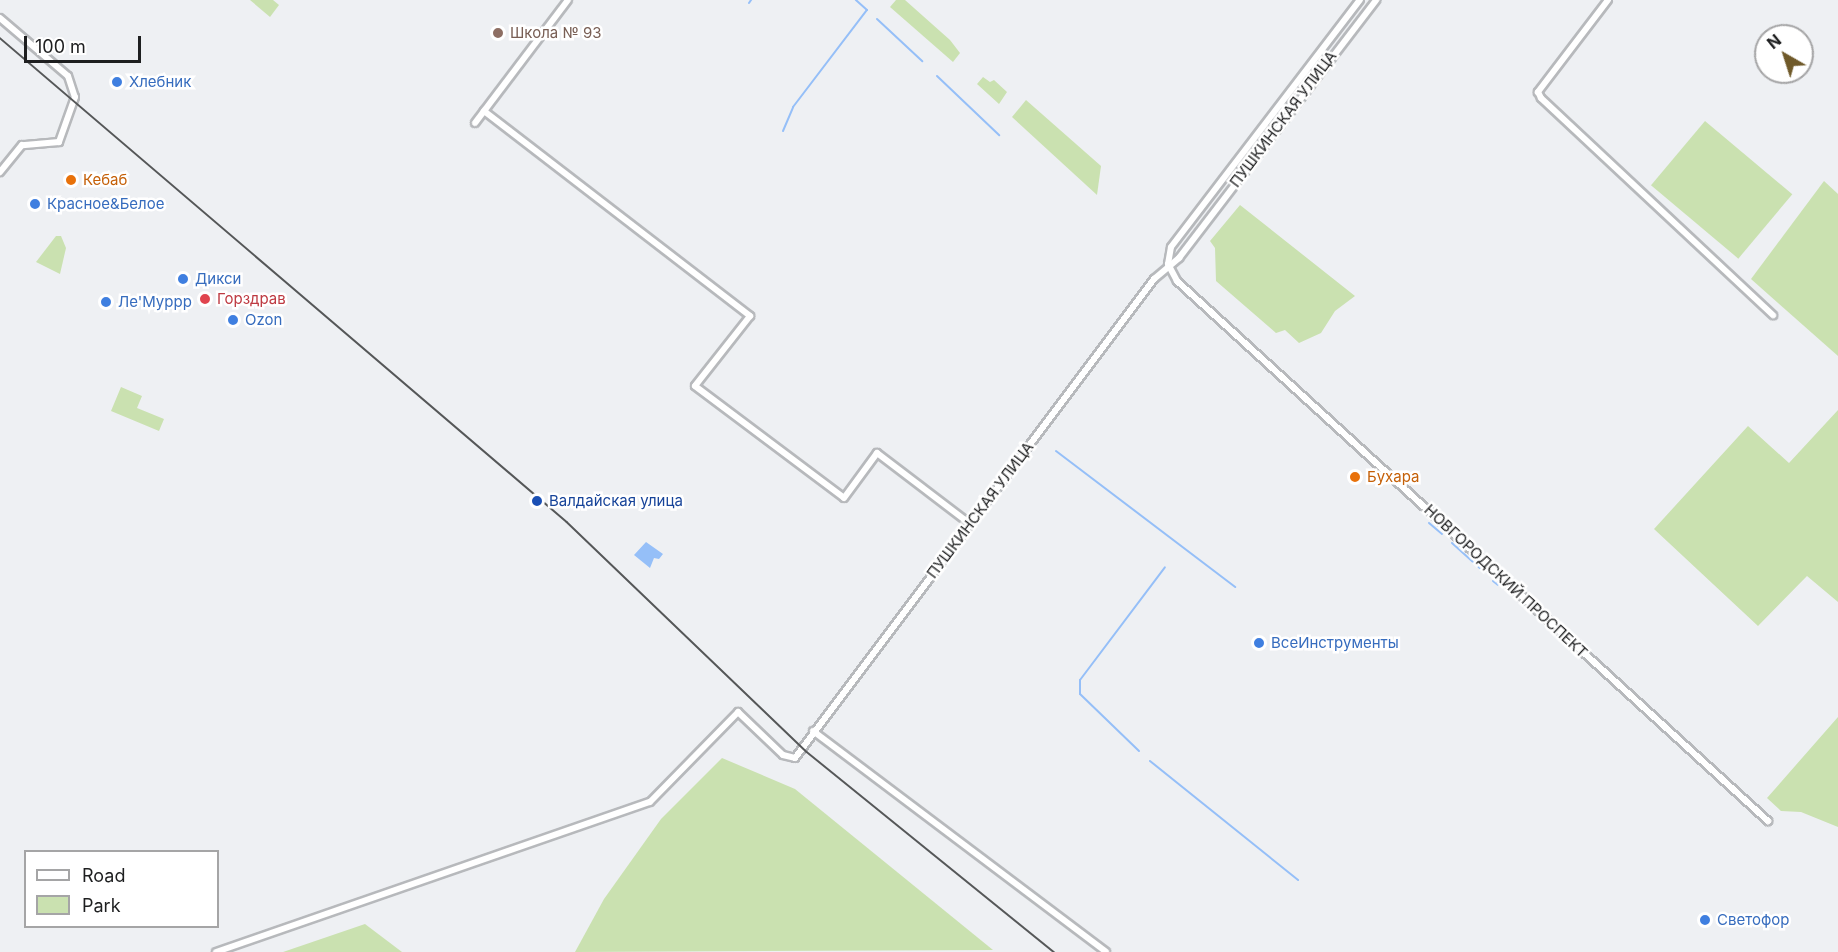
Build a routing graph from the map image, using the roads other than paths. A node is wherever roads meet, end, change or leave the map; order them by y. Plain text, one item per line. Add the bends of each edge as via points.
1 (568, 0) edge
2 (1360, 0) edge
3 (1376, 0) edge
4 (1608, 0) edge
5 (0, 18) edge
6 (484, 111) junction
7 (475, 123) dead end
8 (0, 172) edge
9 (1168, 264) junction
10 (1773, 315) dead end
11 (969, 524) junction
12 (813, 731) junction
13 (1768, 821) dead end
14 (216, 952) edge
15 (1106, 952) edge

1 - 6 street
2 - 9 street, ПУШКИНСКАЯ УЛИЦА via 1171,247
3 - 9 street, ПУШКИНСКАЯ УЛИЦА via 1179,258
4 - 10 street via 1538,92 1541,98
5 - 8 street via 68,76 75,97 59,142 46,146 24,144
6 - 7 street
6 - 11 street via 750,316 695,386 844,498 877,453
9 - 11 street, ПУШКИНСКАЯ УЛИЦА
9 - 13 street, НОВГОРОДСКИЙ ПРОСПЕКТ via 1177,281
11 - 12 street, ПУШКИНСКАЯ УЛИЦА
12 - 14 street, ПУШКИНСКАЯ УЛИЦА via 795,758 783,754 738,712 650,802
12 - 15 street

